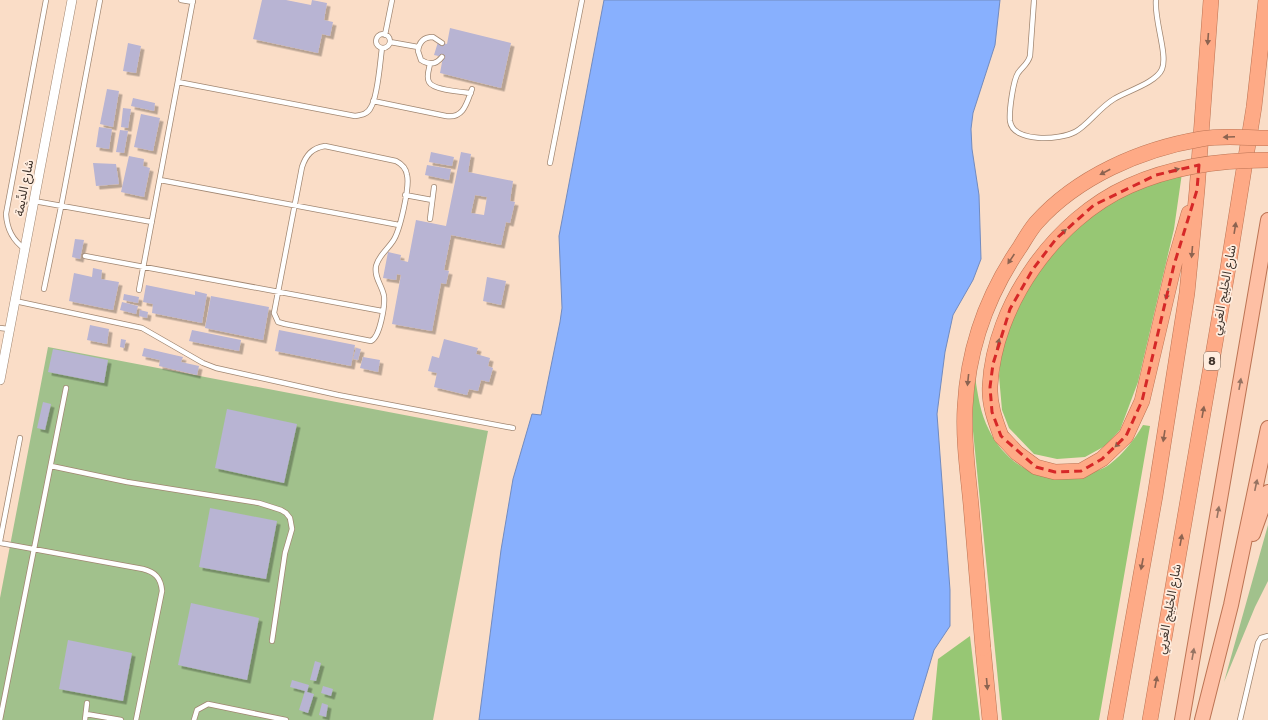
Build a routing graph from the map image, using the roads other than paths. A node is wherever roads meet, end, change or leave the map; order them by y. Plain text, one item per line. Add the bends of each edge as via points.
1 (46, 0) edge
2 (72, 0) edge
3 (100, 0) edge
4 (181, 0) edge
5 (392, 0) edge
6 (582, 0) edge
7 (1034, 0) edge
8 (1156, 0) edge
9 (1211, 0) edge
10 (1266, 0) edge
11 (193, 1) edge
12 (385, 35) junction
13 (390, 42) junction
14 (442, 43) dead end
15 (418, 47) junction
16 (382, 48) junction
17 (442, 57) dead end
18 (430, 64) junction
19 (178, 82) junction
20 (373, 101) junction
21 (1268, 138) edge
22 (1268, 160) edge
23 (550, 163) dead end
24 (160, 180) junction
25 (434, 187) dead end
26 (1197, 190) junction
27 (405, 195) junction
28 (432, 200) junction
29 (34, 201) junction
30 (294, 206) junction
31 (61, 207) junction
32 (430, 218) dead end
33 (1268, 220) edge
34 (152, 222) junction
35 (399, 225) junction
36 (25, 250) junction
37 (85, 256) dead end
38 (143, 266) junction
39 (44, 289) dead end
40 (139, 290) dead end
41 (278, 291) junction
42 (15, 301) junction
43 (382, 311) junction
44 (5, 328) edge
45 (0, 380) edge
46 (66, 388) dead end
47 (513, 428) dead end
48 (1268, 428) edge
49 (20, 438) dead end
50 (50, 466) junction
51 (1268, 492) edge
52 (0, 542) edge
53 (34, 549) junction
54 (1230, 605) junction
55 (1268, 636) edge
56 (272, 642) dead end
57 (88, 703) dead end
58 (86, 714) junction
59 (0, 720) edge
60 (85, 720) edge
61 (121, 720) edge
62 (136, 720) edge
63 (194, 720) edge
64 (286, 720) edge
65 (990, 720) edge
66 (1115, 720) edge
67 (1150, 720) edge
68 (1182, 720) edge
69 (1202, 720) edge
70 (1240, 720) edge

1 - 36 lane via 6,214 12,238
2 - 29 street, شارع الدِّيمة
3 - 31 lane
4 - 11 lane
5 - 12 lane
6 - 23 lane
7 - 8 lane via 1030,56 1017,76 1010,122 1014,130 1021,135 1059,137 1078,130 1108,103 1160,73 1164,56 1157,24
9 -> 26 highway
67 -> 10 highway, شارع الخَلِيج العَربِي / 8 via 1230,260 1254,107
11 - 19 lane
12 - 13 lane
12 - 16 lane via 378,37 377,41
13 - 15 lane
13 - 16 lane via 387,47
14 - 15 lane via 434,37 429,37
15 - 18 lane via 421,60
16 - 20 lane
17 - 18 lane
18 - 20 lane via 430,85 436,88 471,91 462,112 450,117
19 - 20 lane via 355,116 367,112
19 - 24 lane
21 -> 65 highway, bridge via 1203,139 1163,147 1120,163 1057,202 1035,224 1005,268 983,315 970,363 965,407 966,452
26 -> 22 highway, bridge via 1174,265 1142,401 1126,436 1102,459 1080,471 1055,472 1036,467 1002,436 992,412 990,387 999,337 1010,309 1033,269 1056,239 1094,205 1128,186 1156,175 1201,164 1234,160
24 - 30 lane
24 - 34 lane
25 - 28 lane
26 -> 66 highway via 1186,301 1155,496
27 - 28 lane
27 - 30 lane via 407,174 401,164 325,146 313,150 304,160
27 - 35 lane
28 - 32 lane
29 - 31 lane
29 - 36 street, شارع الدِّيمة
30 - 35 lane
30 - 41 lane
31 - 34 lane
31 - 39 lane
68 -> 33 main road
34 - 38 lane
35 - 43 lane via 394,240 382,254 376,267 377,279 384,296
36 - 42 street, شارع الدِّيمة
37 - 38 lane
38 - 40 lane
38 - 41 lane
41 - 43 lane
41 - 43 lane via 274,313 281,324 365,341 374,340 378,335
42 - 44 street, شارع الدِّيمة
42 - 47 lane via 142,328 216,368 338,395
44 - 45 street, شارع الدِّيمة
46 - 50 lane
54 -> 48 main road
49 - 52 lane
50 - 53 lane
50 - 56 lane via 127,482 259,503 286,513 292,529 285,553
51 - 54 main road
52 - 53 lane
53 - 59 lane
53 - 62 lane via 143,569 159,578 162,591
54 - 69 main road
55 - 70 lane via 1261,638 1258,643
57 - 58 lane
58 - 60 lane
58 - 61 lane
63 - 64 lane via 197,710 208,704

